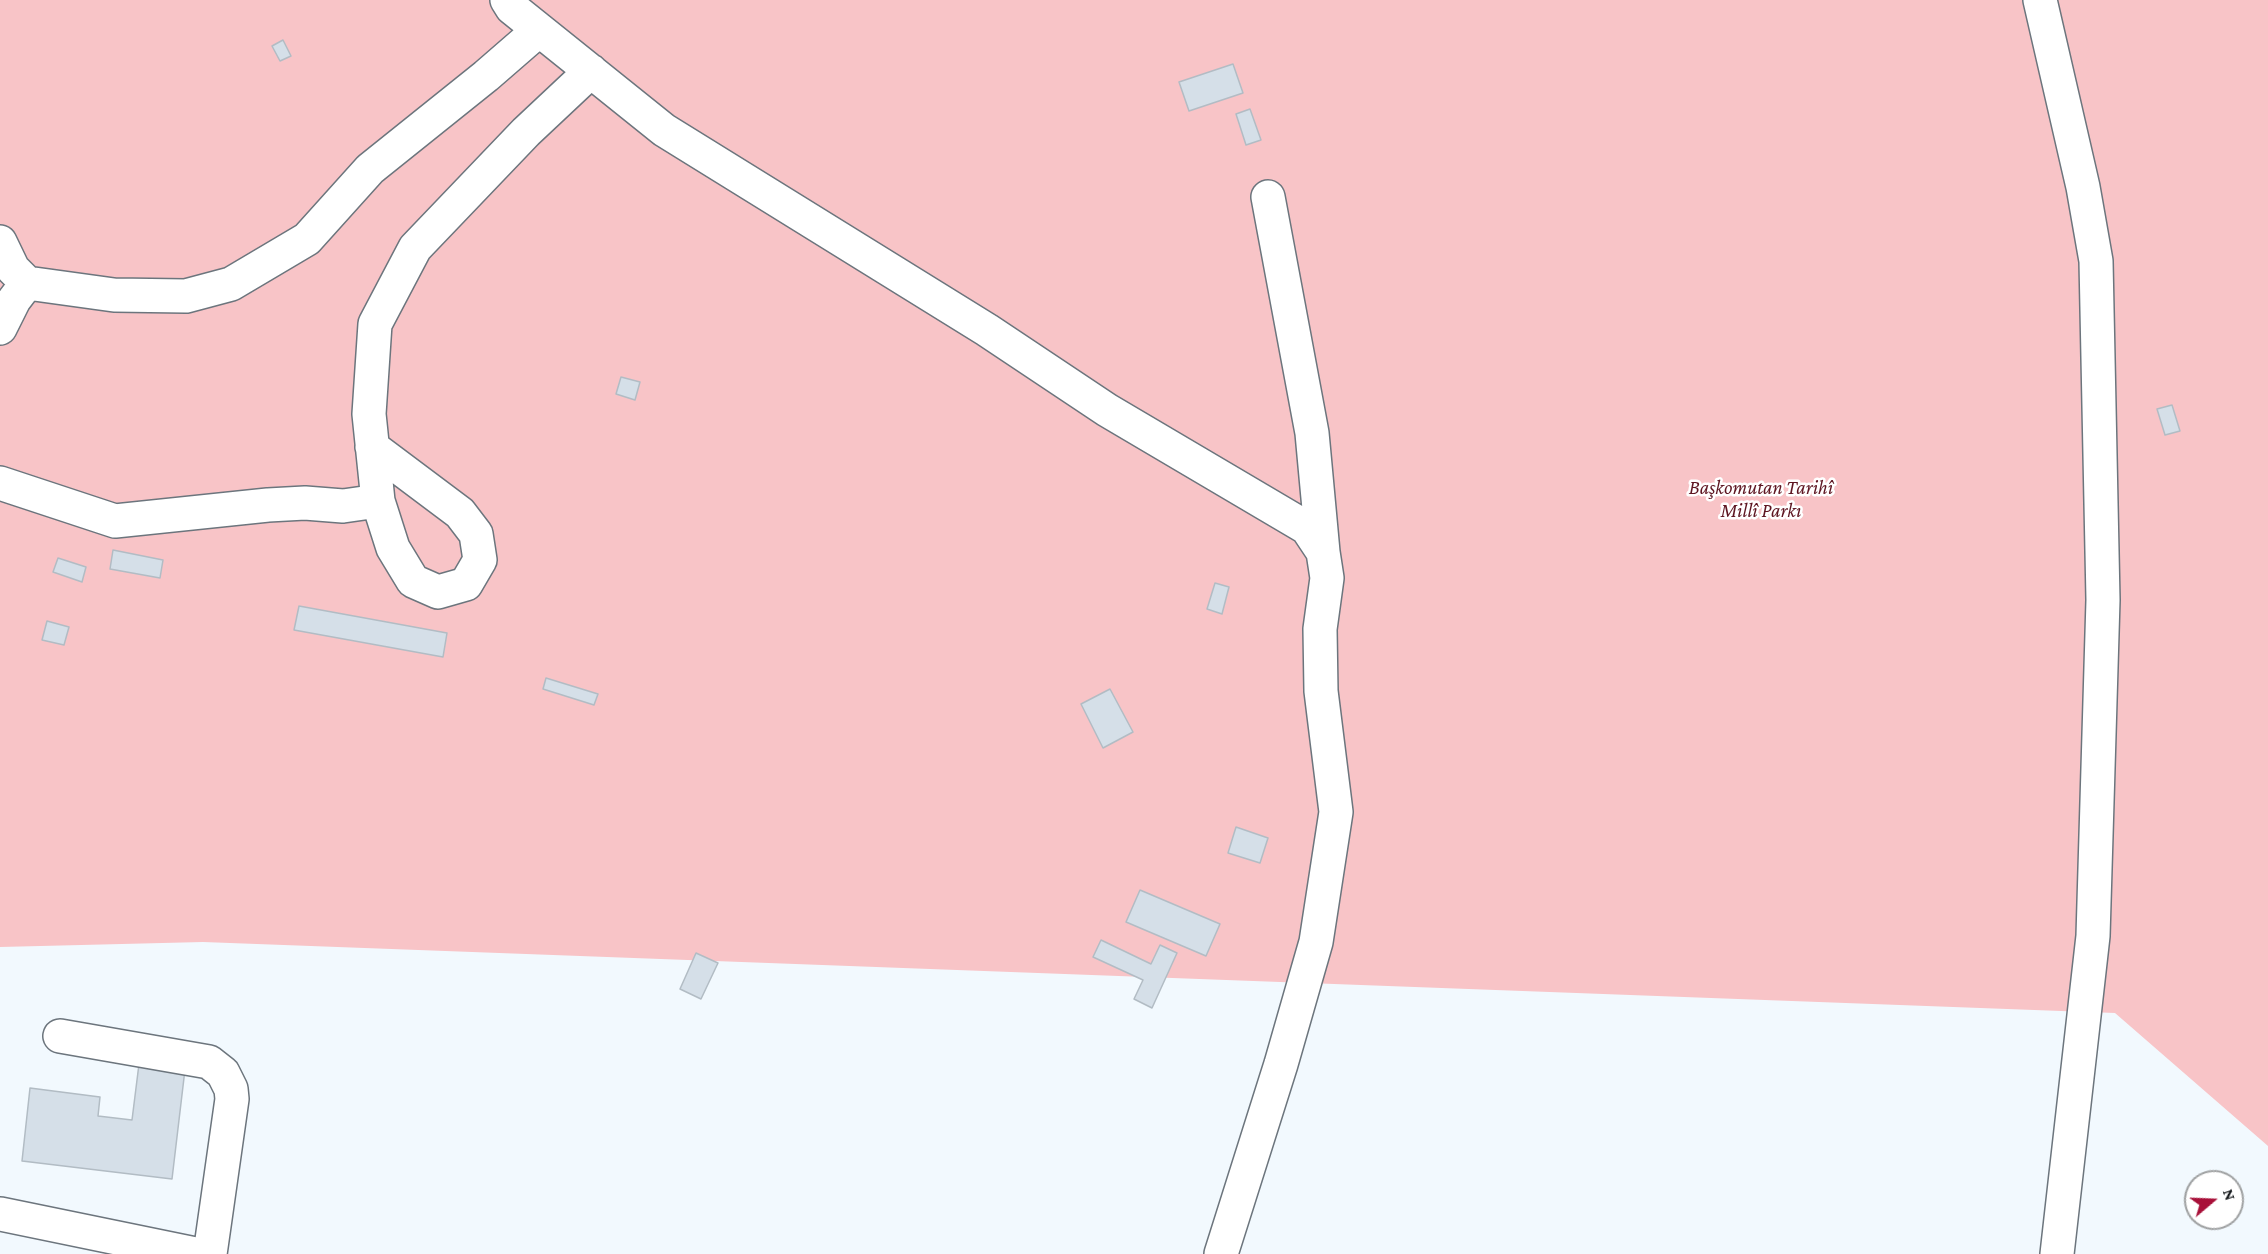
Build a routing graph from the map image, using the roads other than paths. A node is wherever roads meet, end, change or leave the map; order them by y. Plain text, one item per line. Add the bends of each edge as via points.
1 (2040, 0) edge
2 (512, 3) edge
3 (539, 30) junction
4 (591, 71) junction
5 (1268, 197) dead end
6 (0, 242) edge
7 (27, 283) junction
8 (0, 328) edge
9 (372, 447) junction
10 (0, 483) edge
11 (378, 501) junction
12 (1323, 552) junction
13 (60, 1036) dead end
14 (0, 1214) edge
15 (195, 1254) edge
16 (210, 1254) edge
17 (1221, 1254) edge
18 (2057, 1254) edge

1 - 18 street via 2096,261 2103,600 2093,936
2 - 3 street
3 - 4 street
3 - 7 street via 370,169 307,239 231,284 186,296 114,295
4 - 9 street via 526,132 415,248 375,324 369,414
4 - 12 street via 664,130 977,324 1107,410 1307,528
5 - 12 street via 1312,433
6 - 7 street via 13,269
7 - 8 street
9 - 11 street
9 - 11 street via 460,513 476,534 480,560 466,584 438,592 413,581 393,548
10 - 11 street via 115,521 268,505 343,506
12 - 17 street via 1327,578 1320,629 1321,691 1336,812 1316,942
13 - 16 street via 209,1062 223,1073 232,1099
14 - 15 street

